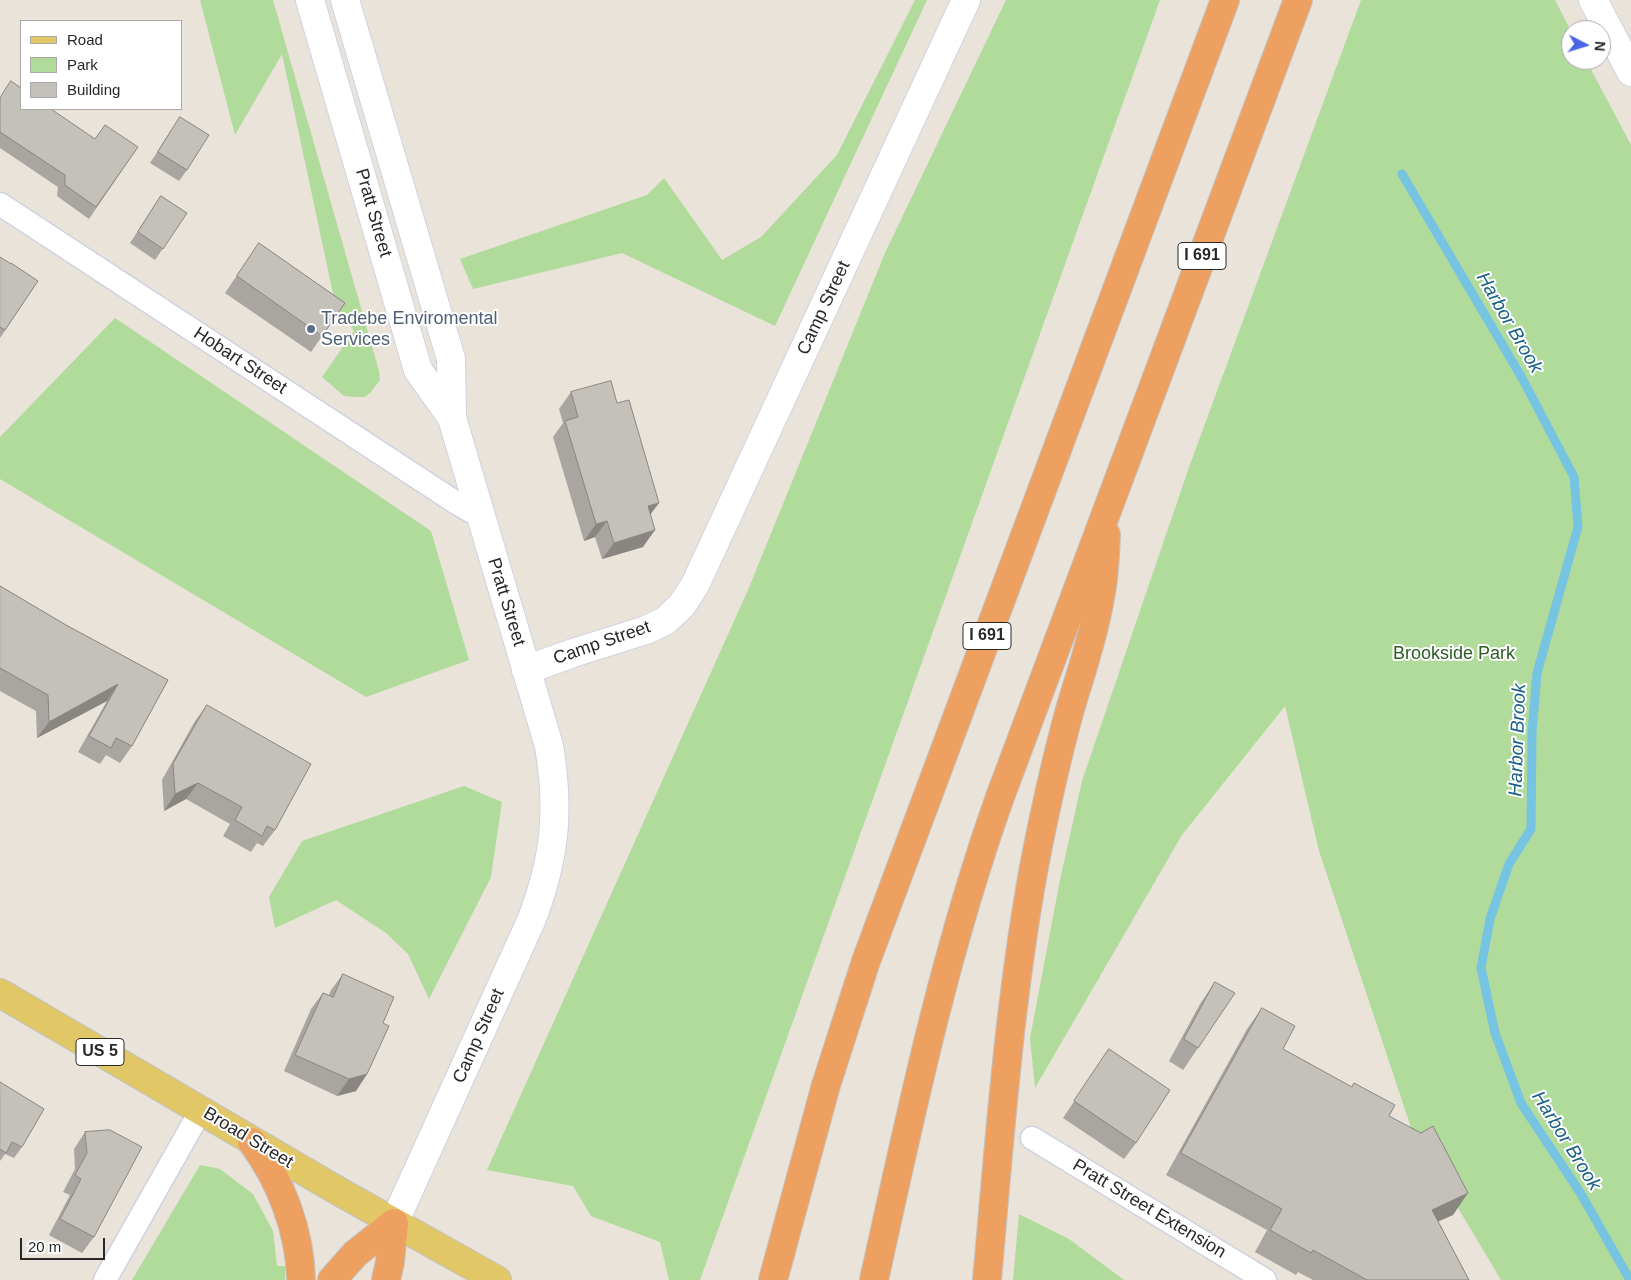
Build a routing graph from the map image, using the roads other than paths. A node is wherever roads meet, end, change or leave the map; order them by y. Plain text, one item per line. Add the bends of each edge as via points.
1 (310, 0) edge
2 (345, 0) edge
3 (966, 0) edge
4 (1224, 0) edge
5 (1298, 0) edge
6 (1593, 0) edge
7 (1631, 72) edge
8 (0, 204) edge
9 (423, 264) junction
10 (390, 273) junction
11 (452, 418) junction
12 (1107, 511) junction
13 (481, 517) junction
14 (526, 670) junction
15 (0, 993) edge
16 (200, 1110) junction
17 (1032, 1138) dead end
18 (252, 1142) junction
19 (394, 1222) junction
20 (105, 1280) edge
21 (301, 1280) edge
22 (332, 1280) edge
23 (386, 1280) edge
24 (497, 1280) edge
25 (774, 1280) edge
26 (874, 1280) edge
27 (987, 1280) edge
28 (1265, 1280) edge

1 - 10 street, Pratt Street
2 - 9 street, Pratt Street
3 - 14 street, Camp Street via 695,585 682,605 665,621 646,630
4 - 25 highway, I 691 via 866,961 826,1085
5 - 12 highway, I 691
6 - 7 street
8 - 13 street, Hobart Street
9 - 10 street
9 - 11 street, Pratt Street via 451,359
10 - 11 street, Pratt Street via 418,370
11 - 13 street, Pratt Street
12 - 26 highway, I 691 via 1000,797 963,907
12 - 27 highway via 1099,606 1064,730 1044,816 1025,923 1006,1067
13 - 14 street, Pratt Street
14 - 19 street, Camp Street via 554,772 556,814 548,871 532,921
15 - 16 main road, Broad Street / US 5
16 - 18 main road, Broad Street / US 5
16 - 20 street
17 - 28 street, Pratt Street Extension
18 - 19 main road, Broad Street / US 5
18 - 21 highway via 272,1174 288,1210 299,1251
19 - 22 highway via 355,1254
19 - 23 highway
19 - 24 main road, Broad Street / US 5

